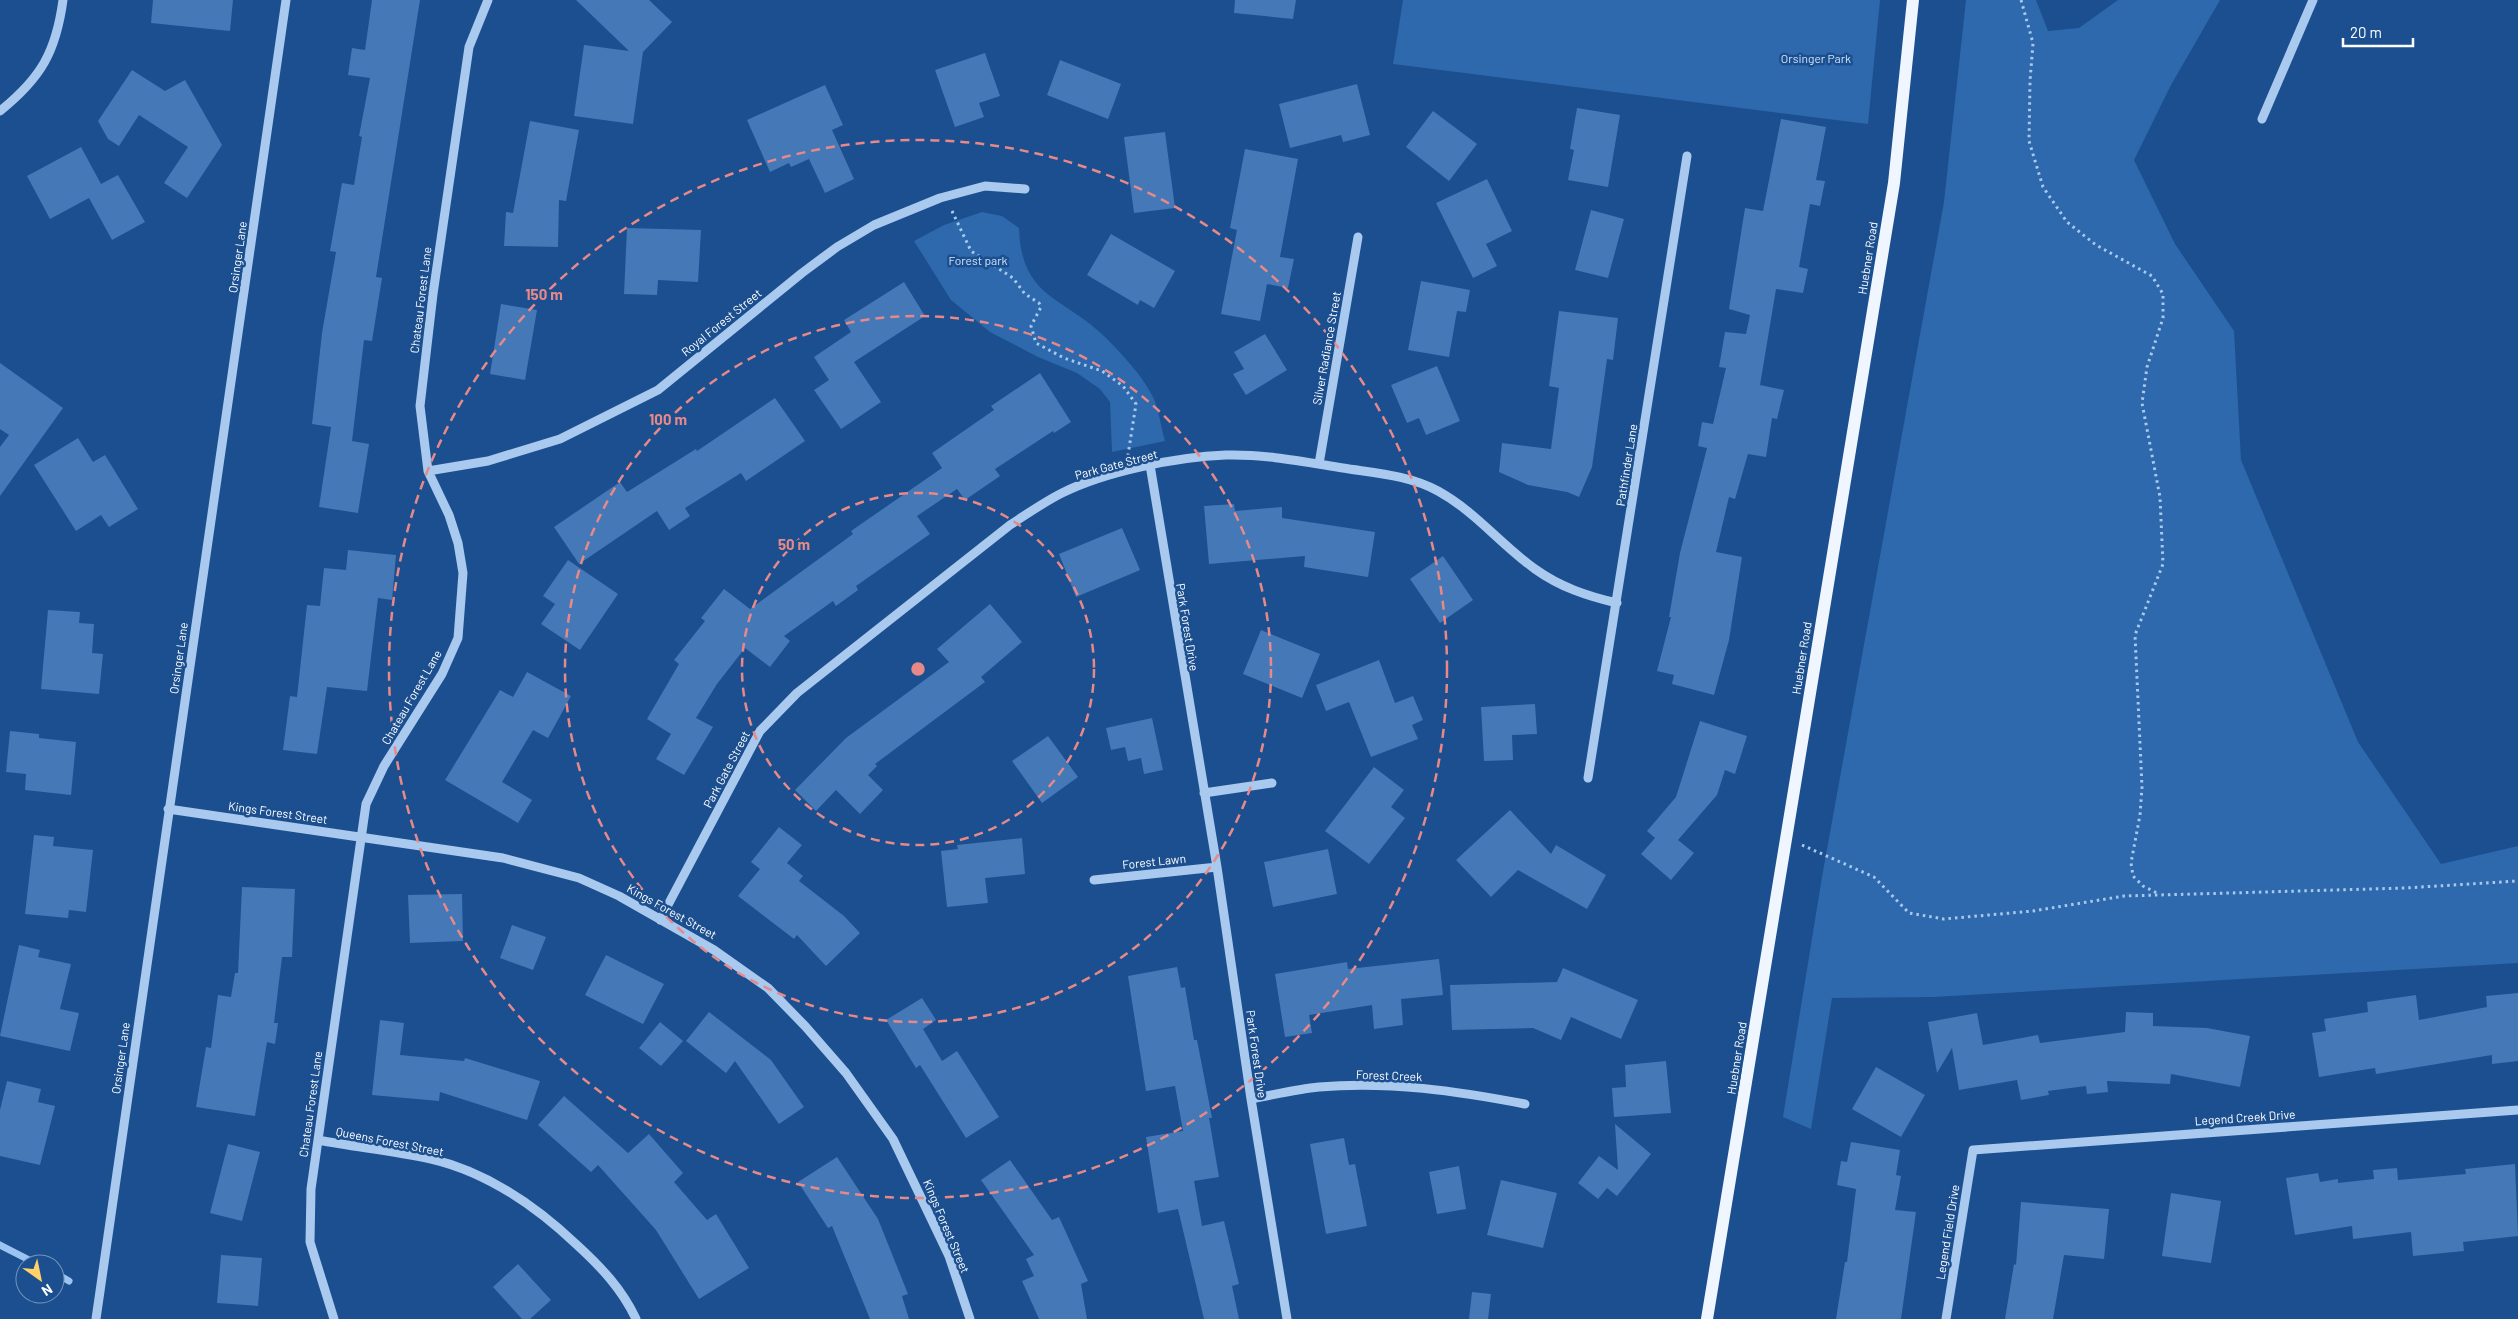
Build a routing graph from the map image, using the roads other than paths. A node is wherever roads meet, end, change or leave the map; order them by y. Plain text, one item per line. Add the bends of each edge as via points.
1 (64, 0) edge
2 (286, 0) edge
3 (488, 0) edge
4 (1913, 0) edge
5 (2313, 0) edge
6 (0, 111) edge
7 (2262, 119) dead end
8 (1687, 156) dead end
9 (1025, 189) dead end
10 (1358, 237) dead end
11 (1319, 464) junction
12 (1150, 465) junction
13 (428, 471) junction
14 (1617, 603) junction
15 (1588, 778) dead end
16 (1272, 783) dead end
17 (1204, 793) junction
18 (168, 809) junction
19 (362, 836) junction
20 (1217, 867) junction
21 (1094, 880) dead end
22 (660, 920) junction
23 (1251, 1099) junction
24 (1525, 1104) dead end
25 (2518, 1110) edge
26 (318, 1140) junction
27 (1973, 1150) joint
28 (96, 1319) edge
29 (334, 1319) edge
30 (636, 1319) edge
31 (970, 1319) edge
32 (1287, 1319) edge
33 (1707, 1319) edge
34 (1946, 1319) edge

1 - 6 street via 60,27 39,72 25,91
2 - 18 street, Orsinger Lane
3 - 13 street, Chateau Forest Lane via 469,47 433,294 420,406
4 - 33 main road, Huebner Road via 1894,183
5 - 7 street
8 - 14 street, Pathfinder Lane
9 - 13 street, Royal Forest Street via 985,186 945,197 874,225 794,279 658,390 560,439 488,460
10 - 11 street, Silver Radiance Street
11 - 12 street, Park Gate Street via 1226,455
11 - 14 street, Park Gate Street via 1399,477 1436,490 1469,510 1534,568 1555,582 1583,595
12 - 17 street, Park Forest Drive
12 - 22 street, Park Gate Street via 1084,483 1010,525 797,693 760,731
13 - 19 street, Chateau Forest Lane via 458,543 463,573 458,638 424,704 384,766 366,804
14 - 15 street, Pathfinder Lane
16 - 17 street
17 - 20 street, Park Forest Drive
18 - 19 street, Kings Forest Street
18 - 28 street, Orsinger Lane
19 - 22 street, Kings Forest Street via 503,858 579,878
19 - 26 street, Chateau Forest Lane
20 - 21 street, Forest Lawn
20 - 23 street, Park Forest Drive
22 - 31 street, Kings Forest Street via 714,950 768,988 846,1073 894,1139 949,1256
23 - 24 street, Forest Creek via 1318,1087 1388,1086 1457,1091
23 - 32 street, Park Forest Drive
25 - 27 street, Legend Creek Drive
26 - 29 street, Chateau Forest Lane via 311,1189 310,1242
26 - 30 street, Queens Forest Street via 431,1160 500,1186 556,1225 606,1273
27 - 34 street, Legend Field Drive

